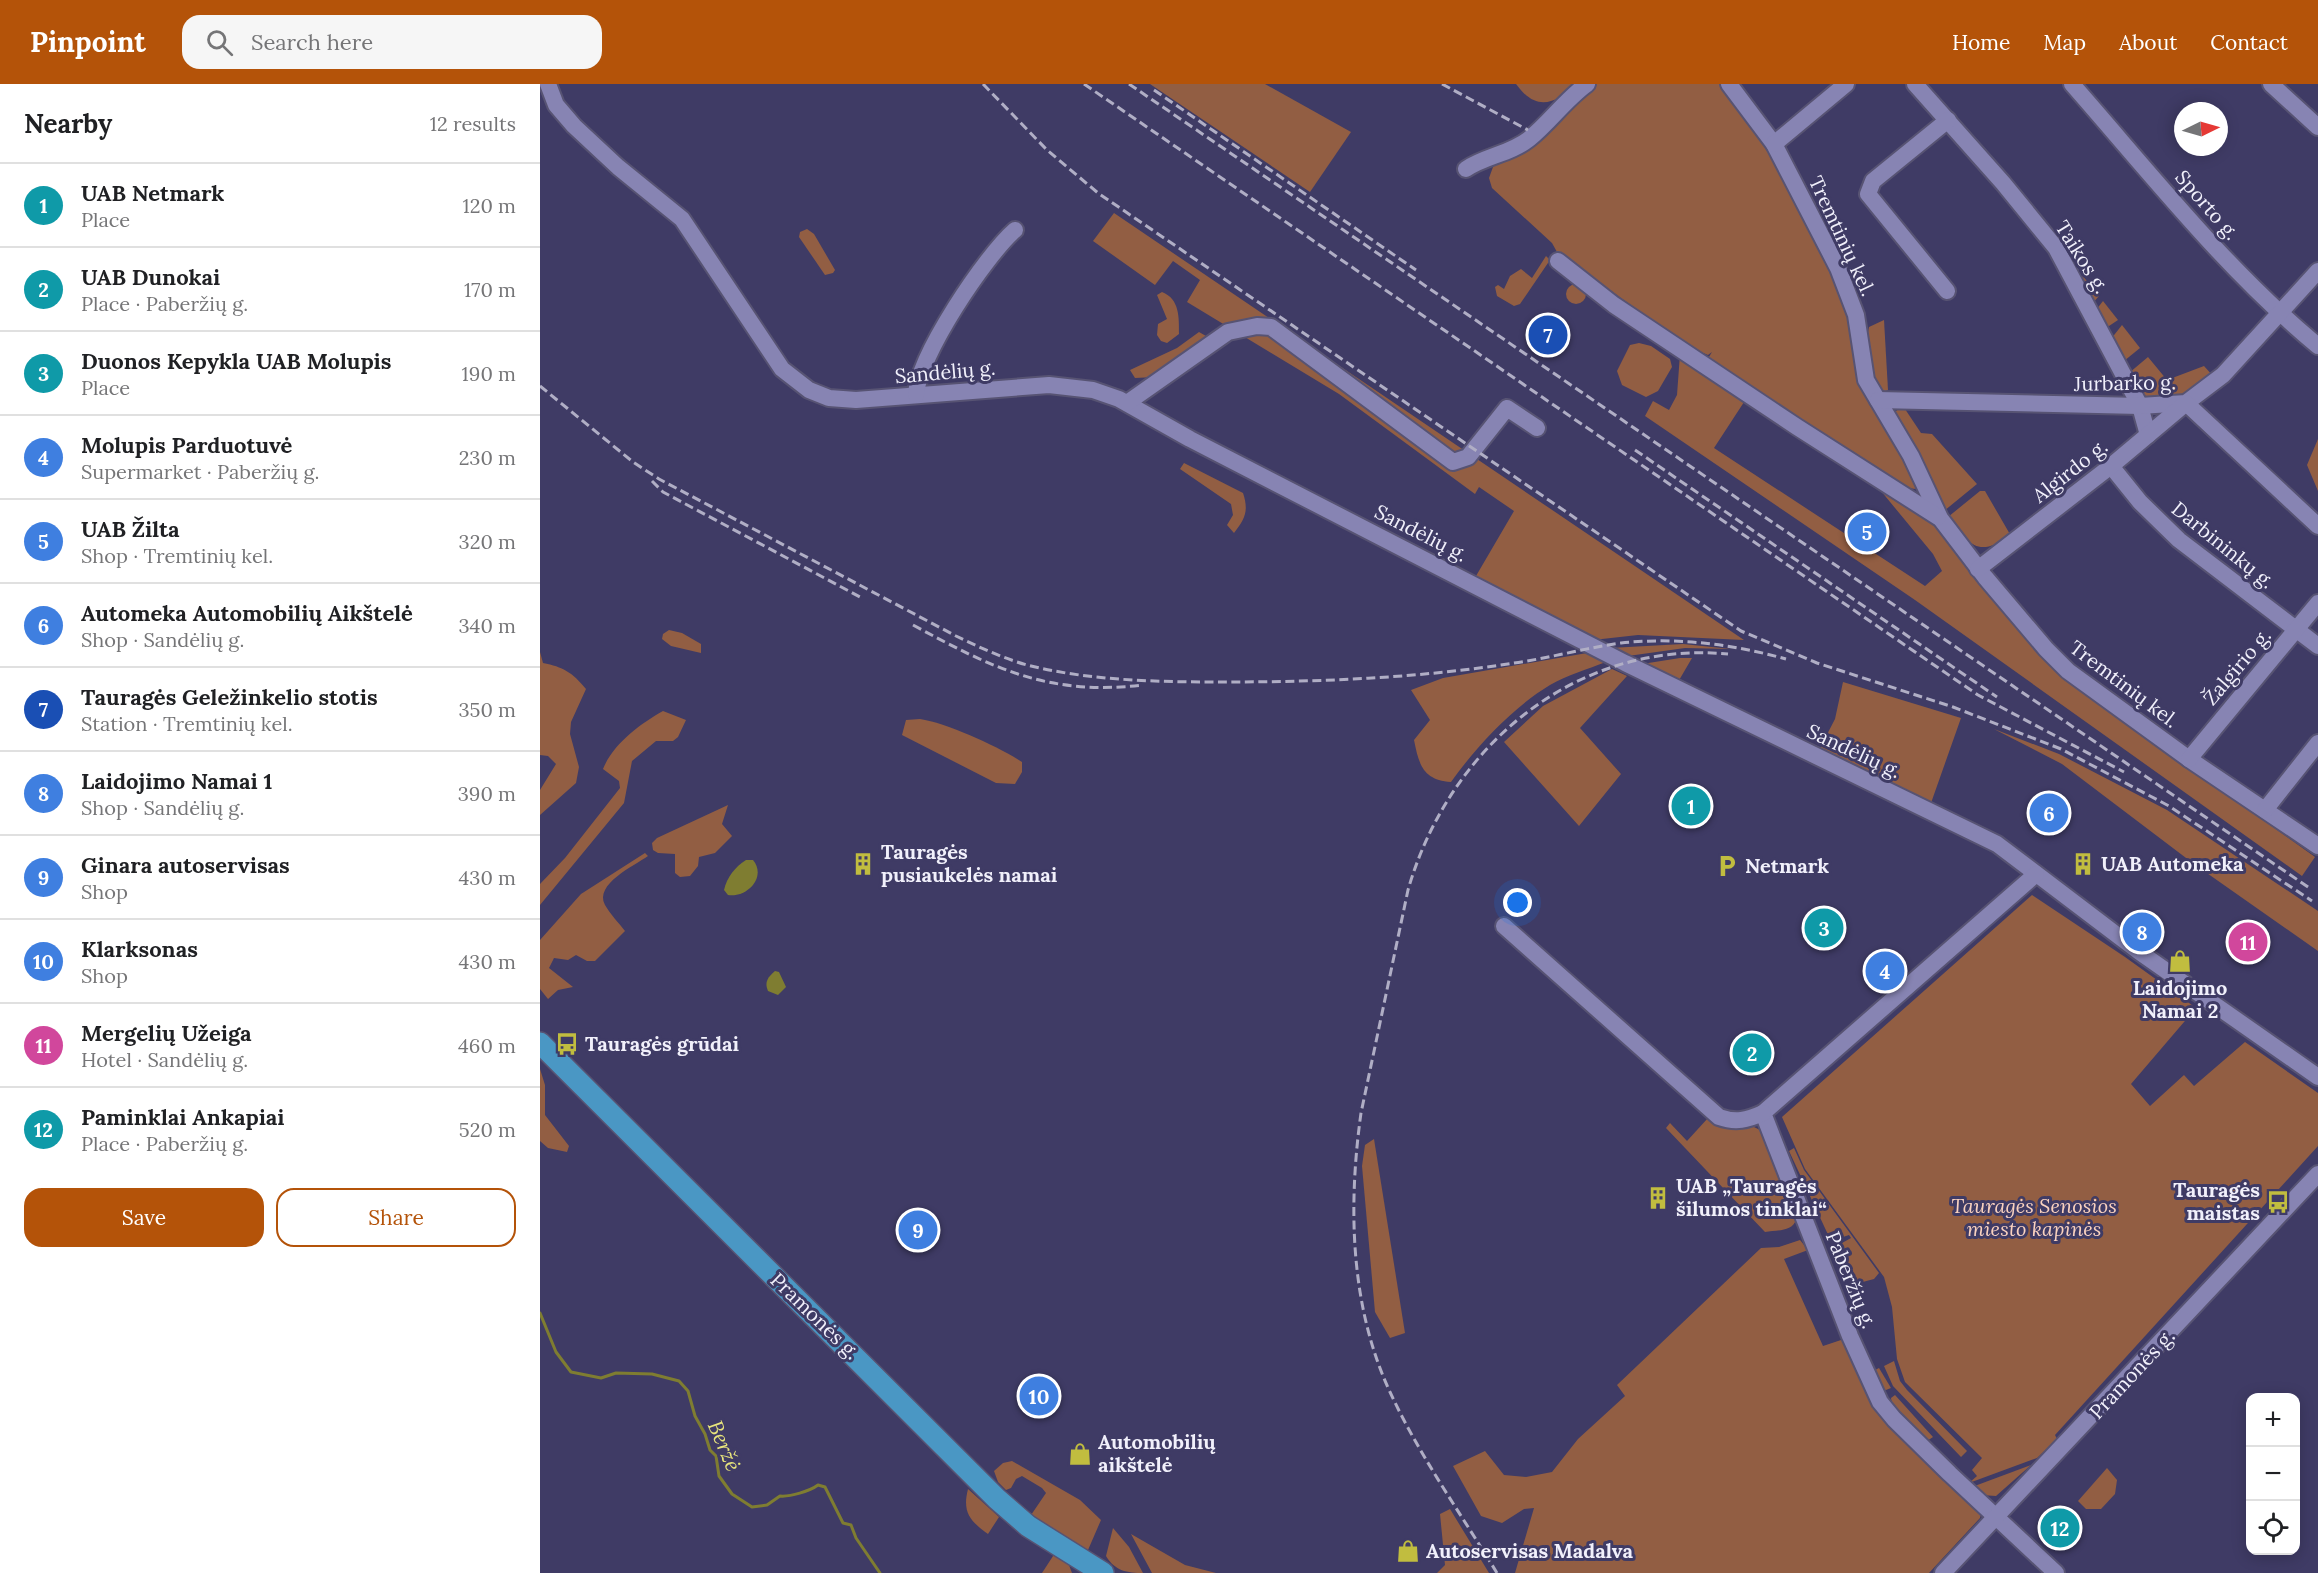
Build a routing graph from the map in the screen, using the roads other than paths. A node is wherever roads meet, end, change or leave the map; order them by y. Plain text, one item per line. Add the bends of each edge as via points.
1 (548, 84) edge
2 (1587, 84) edge
3 (1729, 84) edge
4 (1846, 84) edge
5 (1915, 84) edge
6 (2072, 84) edge
7 (2271, 84) edge
8 (1948, 120) junction
9 (2318, 127) edge
10 (1774, 144) junction
11 (1466, 169) dead end
12 (1015, 230) dead end
13 (1558, 261) dead end
14 (2318, 272) edge
15 (1947, 291) dead end
16 (2280, 315) junction
17 (2318, 346) edge
18 (916, 394) junction
19 (1878, 400) junction
20 (2186, 403) junction
21 (1127, 404) junction
22 (2140, 406) junction
23 (1537, 428) dead end
24 (2148, 435) junction
25 (2110, 466) junction
26 (1923, 482) junction
27 (1907, 497) junction
28 (1940, 518) junction
29 (2318, 526) edge
30 (1978, 569) junction
31 (2318, 603) edge
32 (2296, 630) junction
33 (2318, 646) edge
34 (2318, 743) edge
35 (2189, 759) junction
36 (2265, 810) junction
37 (2318, 846) edge
38 (2036, 874) junction
39 (1504, 926) dead end
40 (540, 1043) edge
41 (2318, 1077) edge
42 (1763, 1113) junction
43 (2318, 1174) edge
44 (1995, 1516) junction
45 (1091, 1570) edge
46 (1943, 1573) edge
47 (2056, 1573) edge

1 - 18 street, Sandėlių g. via 556,105 574,126 682,219 762,341 792,379 829,399
2 - 11 street via 1528,140
3 - 10 street, Tremtinių kel.
4 - 10 street
5 - 8 street, Taikos g.
6 - 16 street, Sporto g. via 2239,274
7 - 9 street
8 - 15 street via 1873,181 1868,194
8 - 22 street, Taikos g. via 2056,248
10 - 19 street, Tremtinių kel. via 1849,294 1866,380
12 - 18 street via 960,302 920,375
13 - 27 street, Tremtinių kel. via 1614,304
14 - 16 street, Jurbarko g.
16 - 17 street, Sporto g.
16 - 20 street, Jurbarko g. via 2223,375
18 - 21 street, Sandėlių g. via 1049,385 1094,390
19 - 22 street, Jurbarko g.
19 - 26 street, Tremtinių kel.
20 - 22 street, Jurbarko g.
20 - 24 street, Algirdo g.
20 - 29 street
21 - 23 street via 1228,332 1257,326 1271,327 1453,462 1467,457 1507,408
21 - 38 street, Sandėlių g. via 1634,668 1953,820 1997,844
22 - 24 street, Taikos g.
24 - 25 street, Algirdo g.
25 - 30 street, Algirdo g.
25 - 32 street, Darbininkų g. via 2179,540
26 - 27 street via 1919,495
26 - 28 street, Tremtinių kel.
27 - 28 street, Tremtinių kel.
28 - 30 street, Tremtinių kel.
30 - 35 street, Tremtinių kel. via 2068,670
31 - 32 street, Žalgirio g.
32 - 33 street, Darbininkų g.
32 - 35 street, Žalgirio g.
34 - 36 street
35 - 36 street, Tremtinių kel.
36 - 37 street, Tremtinių kel.
38 - 41 street, Sandėlių g.
38 - 42 street
39 - 42 street via 1719,1117 1746,1120
40 - 45 main road, Pramonės g. via 997,1499
42 - 44 street, Paberžių g. via 1872,1388 1894,1419
43 - 44 street, Pramonės g.
44 - 46 street, Pramonės g.
44 - 47 street, Paberžių g.

